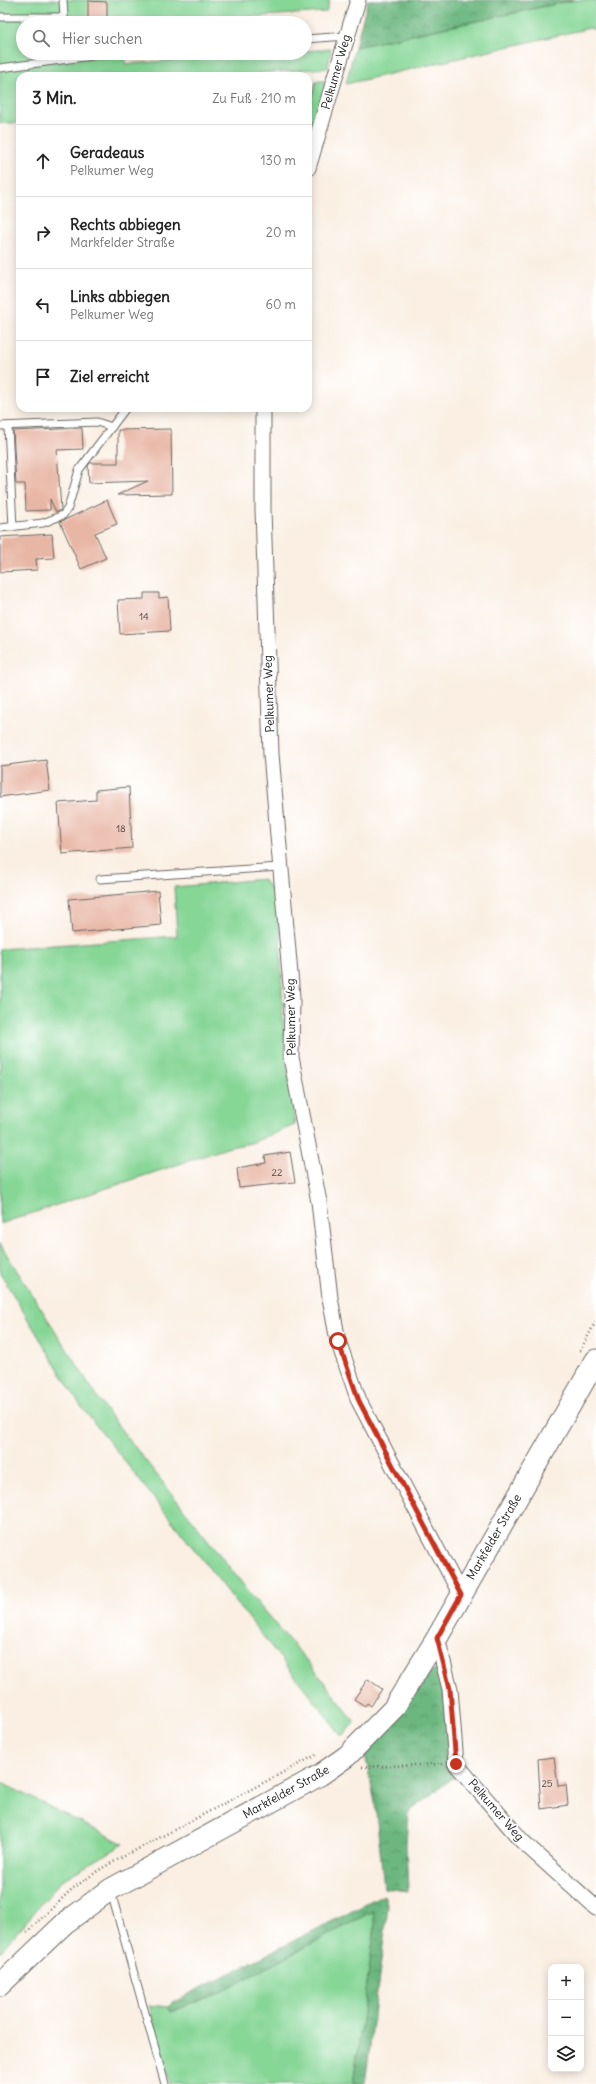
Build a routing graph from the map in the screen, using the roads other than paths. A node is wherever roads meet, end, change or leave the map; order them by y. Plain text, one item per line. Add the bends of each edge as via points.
1 (63, 0) edge
2 (358, 0) edge
3 (64, 16) edge
4 (0, 17) edge
5 (16, 18) edge
6 (347, 36) junction
7 (312, 38) edge
8 (44, 60) edge
9 (0, 68) edge
10 (312, 154) edge
11 (123, 412) edge
12 (264, 412) edge
13 (0, 426) edge
14 (8, 426) junction
15 (112, 427) junction
16 (13, 527) junction
17 (0, 528) edge
18 (280, 867) junction
19 (100, 880) dead end
20 (596, 1360) edge
21 (461, 1595) junction
22 (437, 1638) junction
23 (111, 1889) junction
24 (596, 1908) edge
25 (0, 1985) edge
26 (165, 2084) edge

1 - 3 lane
2 - 6 street, Pelkumer Weg
4 - 5 lane
6 - 7 lane
6 - 10 street, Pelkumer Weg
8 - 9 lane
11 - 15 lane
12 - 18 street, Pelkumer Weg via 263,509 271,754
13 - 14 lane
14 - 15 lane via 97,422
14 - 16 lane
15 - 16 lane via 79,470 65,513 48,522
16 - 17 lane
18 - 19 lane
18 - 21 street, Pelkumer Weg via 292,997 291,1057 319,1202 330,1298 338,1341 359,1401
20 - 21 street, Markfelder Straße
21 - 22 street, Markfelder Straße
22 - 23 street, Markfelder Straße via 393,1710 347,1756 320,1774
22 - 24 street, Pelkumer Weg via 450,1689 456,1764 522,1841
23 - 25 street, Markfelder Straße via 65,1923
23 - 26 lane

